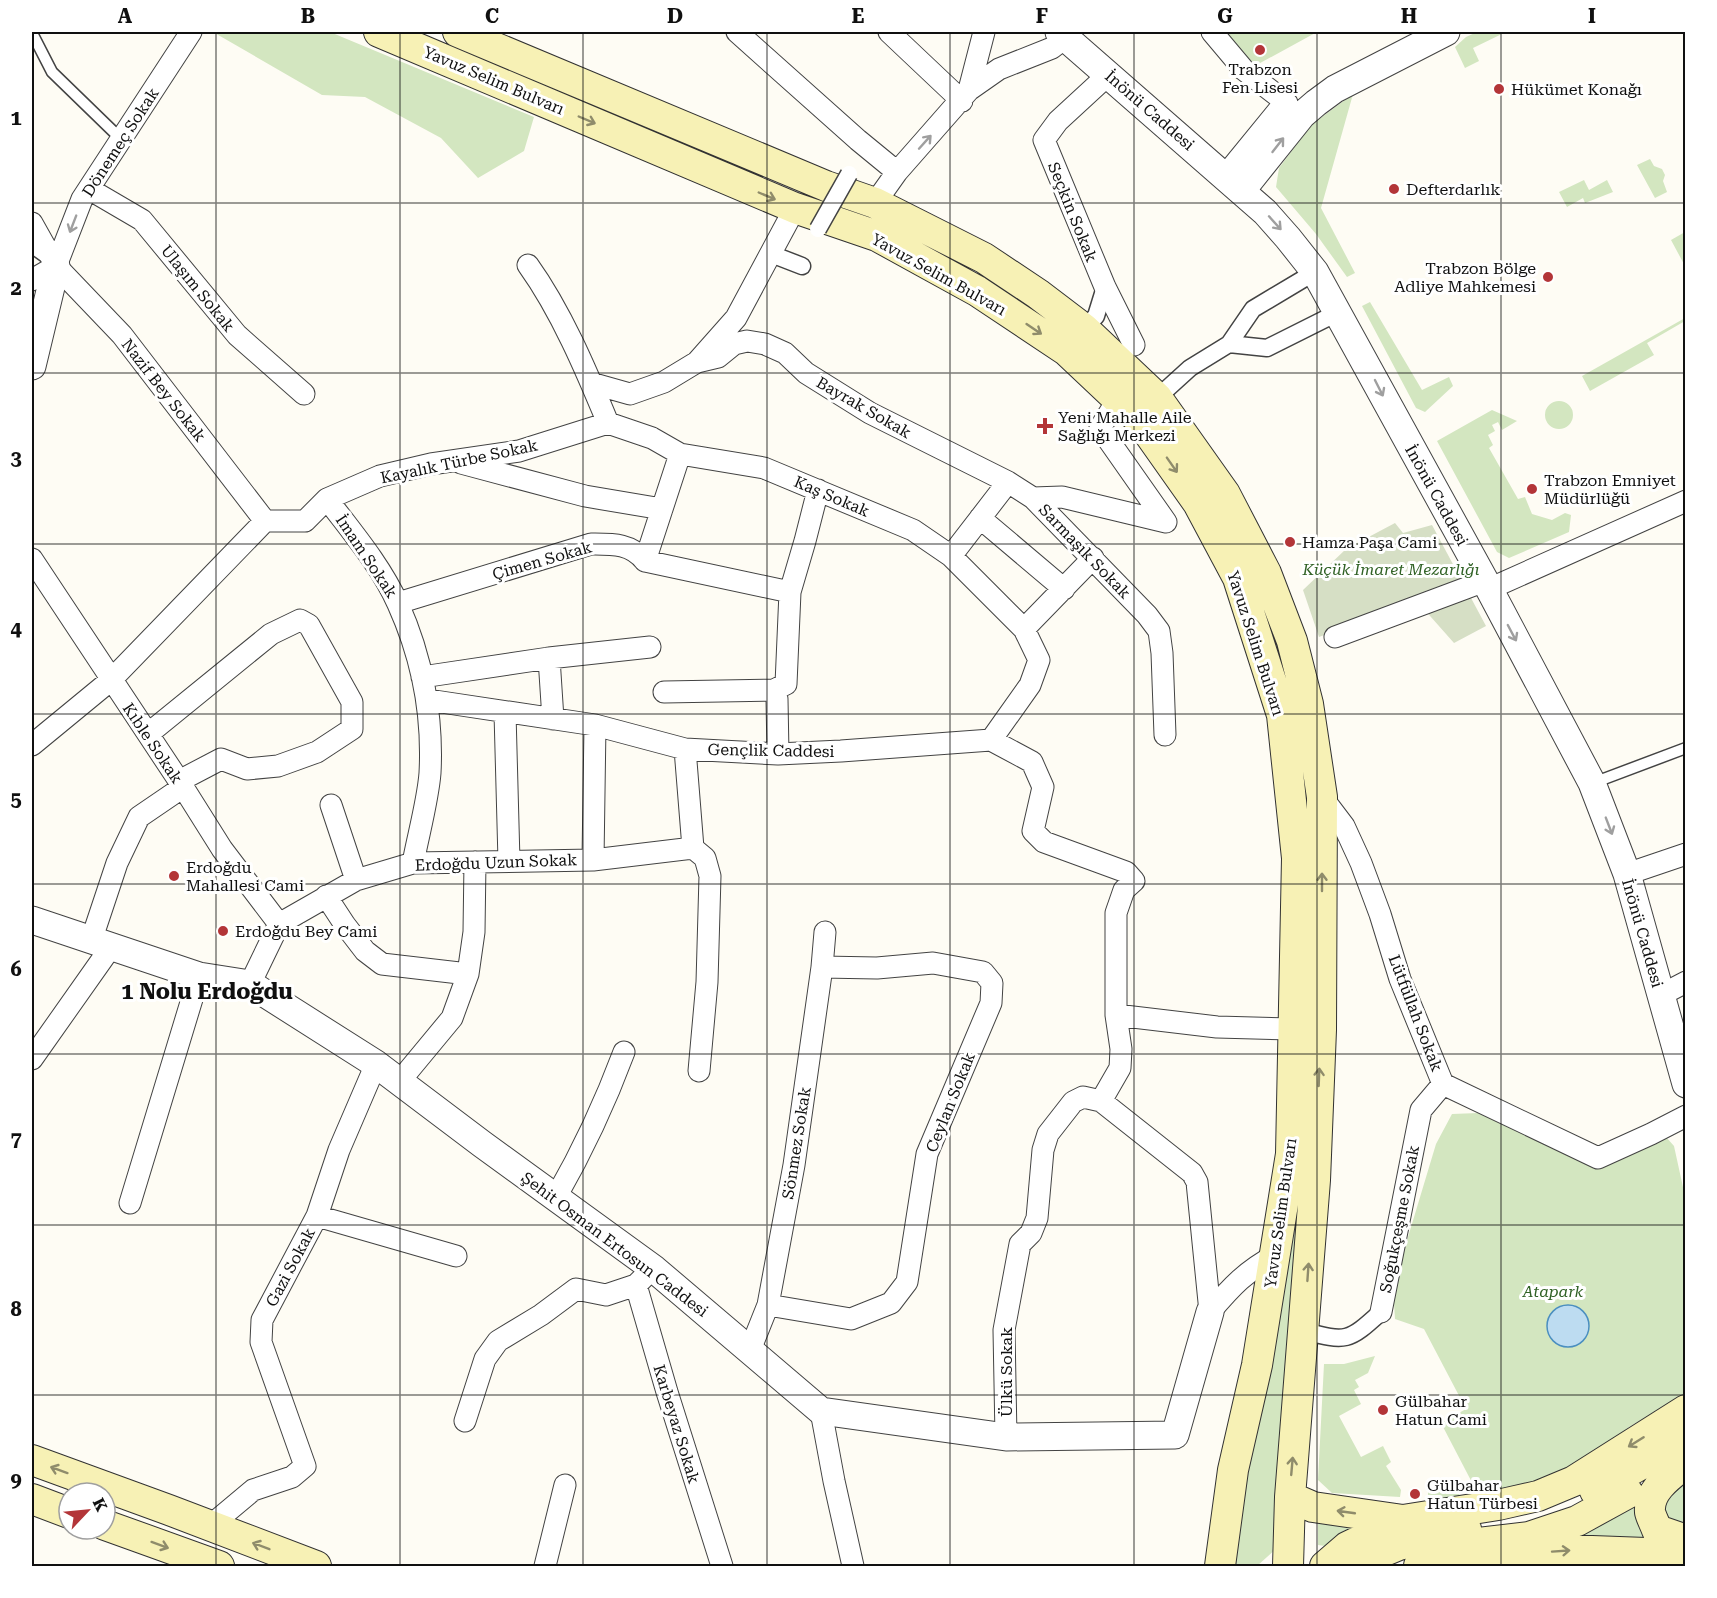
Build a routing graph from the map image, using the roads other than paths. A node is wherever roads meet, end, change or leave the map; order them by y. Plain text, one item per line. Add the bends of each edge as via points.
1 (191, 32) edge
2 (379, 32) edge
3 (458, 32) edge
4 (740, 32) edge
5 (889, 32) edge
6 (984, 32) edge
7 (1212, 32) edge
8 (1405, 32) edge
9 (1446, 32) edge
10 (32, 33) edge
11 (1062, 34) edge
12 (1109, 74) junction
13 (966, 95) junction
14 (1287, 103) junction
15 (121, 140) junction
16 (897, 172) junction
17 (1234, 184) junction
18 (857, 188) junction
19 (89, 189) junction
20 (795, 208) junction
21 (32, 224) edge
22 (818, 229) dead end
23 (32, 248) edge
24 (771, 254) junction
25 (528, 265) dead end
26 (56, 266) junction
27 (802, 266) dead end
28 (1315, 272) junction
29 (32, 280) edge
30 (1105, 287) junction
31 (1339, 312) junction
32 (1090, 323) junction
33 (1123, 325) junction
34 (1229, 344) junction
35 (1128, 355) junction
36 (697, 362) junction
37 (32, 366) edge
38 (591, 383) junction
39 (304, 394) dead end
40 (1157, 398) junction
41 (1118, 399) junction
42 (616, 407) junction
43 (680, 454) junction
44 (453, 461) junction
45 (1008, 483) junction
46 (818, 490) junction
47 (1034, 498) junction
48 (327, 499) junction
49 (1686, 501) edge
50 (662, 509) junction
51 (980, 518) junction
52 (265, 521) junction
53 (951, 556) junction
54 (1093, 558) junction
55 (32, 559) edge
56 (645, 561) junction
57 (1487, 585) junction
58 (1064, 589) junction
59 (789, 592) junction
60 (398, 603) junction
61 (1024, 629) junction
62 (1335, 637) dead end
63 (650, 647) dead end
64 (549, 658) junction
65 (422, 677) junction
66 (111, 680) junction
67 (774, 690) junction
68 (664, 692) dead end
69 (428, 700) junction
70 (506, 713) junction
71 (553, 719) junction
72 (596, 725) junction
73 (148, 734) junction
74 (1165, 735) dead end
75 (991, 740) junction
76 (32, 745) edge
77 (1686, 748) edge
78 (685, 749) junction
79 (778, 754) junction
80 (1592, 783) junction
81 (181, 784) junction
82 (1322, 797) junction
83 (332, 805) dead end
84 (693, 848) junction
85 (1686, 854) edge
86 (593, 860) junction
87 (509, 861) junction
88 (474, 862) junction
89 (413, 863) junction
90 (1627, 874) junction
91 (356, 880) junction
92 (326, 896) junction
93 (32, 920) edge
94 (279, 924) junction
95 (825, 932) dead end
96 (101, 944) junction
97 (822, 967) junction
98 (468, 974) junction
99 (199, 976) junction
100 (1686, 982) edge
101 (250, 984) junction
102 (1661, 995) junction
103 (1116, 1015) junction
104 (1293, 1029) junction
105 (624, 1052) dead end
106 (32, 1059) edge
107 (376, 1064) junction
108 (699, 1071) dead end
109 (399, 1082) junction
110 (1443, 1084) junction
111 (1686, 1084) edge
112 (1101, 1101) junction
113 (1686, 1116) edge
114 (556, 1197) junction
115 (130, 1203) dead end
116 (317, 1215) junction
117 (1276, 1255) junction
118 (456, 1256) dead end
119 (645, 1277) junction
120 (768, 1305) junction
121 (1210, 1312) junction
122 (1381, 1312) joint
123 (1304, 1331) junction
124 (750, 1350) junction
125 (1686, 1410) edge
126 (821, 1411) junction
127 (465, 1421) dead end
128 (1006, 1437) junction
129 (1686, 1438) edge
130 (32, 1460) edge
131 (1686, 1462) edge
132 (565, 1485) dead end
133 (1290, 1497) junction
134 (32, 1499) edge
135 (57, 1508) edge
136 (1404, 1520) junction
137 (210, 1526) junction
138 (117, 1530) edge
139 (1686, 1540) edge
140 (1686, 1559) edge
141 (721, 1564) edge
142 (219, 1566) edge
143 (316, 1566) edge
144 (545, 1566) edge
145 (853, 1566) edge
146 (1220, 1566) edge
147 (1288, 1566) edge
148 (1325, 1566) edge
149 (1346, 1566) edge
150 (1394, 1566) edge
151 (1419, 1566) edge

1 - 15 street, Dönemeç Sokak
2 -> 20 main road, Yavuz Selim Bulvarı
3 - 18 main road, Yavuz Selim Bulvarı
4 - 16 street
5 - 13 street
6 - 13 street
7 - 14 street via 1244,70
8 - 14 street via 1325,74
17 -> 9 street via 1302,115 1335,89
10 - 15 lane via 52,72
11 - 12 street, İnönü Caddesi
11 - 13 street via 1052,48 999,69
12 - 17 street, İnönü Caddesi
12 - 30 street, Seçkin Sokak via 1058,120 1044,140
16 -> 13 street
14 - 17 street
15 - 19 street, Dönemeç Sokak
16 - 18 street
17 -> 28 street, İnönü Caddesi via 1288,238
18 - 22 street, bridge
18 - 32 main road, Yavuz Selim Bulvarı via 984,258
19 -> 26 street, Dönemeç Sokak
19 - 39 street, Ulaşım Sokak via 142,220 237,335
20 - 24 street, Kayalık Türbe Sokak
20 -> 41 main road, Yavuz Selim Bulvarı via 877,236 977,291 1067,351
21 - 26 street, Nazif Bey Sokak
23 - 26 lane
24 - 27 street
24 - 36 street, Kayalık Türbe Sokak via 736,318
25 - 38 street
26 - 29 street
26 - 37 street
26 - 52 street, Nazif Bey Sokak via 122,335
28 - 31 street, İnönü Caddesi
28 - 34 street via 1253,309
30 - 32 street
30 - 33 street, Seçkin Sokak
31 - 34 street via 1267,348
31 -> 57 street, İnönü Caddesi
32 - 33 street
32 - 35 main road, Yavuz Selim Bulvarı
33 - 35 street, Seçkin Sokak
34 - 40 street via 1190,368
35 - 40 main road, Yavuz Selim Bulvarı
36 - 42 street, Kayalık Türbe Sokak via 664,382 630,394
36 - 45 street, Bayrak Sokak via 718,357 734,344 765,344 786,353 806,374 870,413
38 - 42 street
38 - 42 street, Kayalık Türbe Sokak
40 - 82 main road, Yavuz Selim Bulvarı via 1225,494 1266,573 1292,640 1308,704
41 - 47 street, Sarmaşık Sokak via 1100,428 1166,522 1062,497
41 -> 104 main road, Yavuz Selim Bulvarı via 1138,418 1198,502 1238,578 1282,715 1297,858
42 - 43 street, Kaş Sokak via 651,438
42 - 44 street, Kayalık Türbe Sokak via 519,451
43 - 46 street, Kaş Sokak via 764,468
43 - 50 street
44 - 48 street, Kayalık Türbe Sokak via 380,476
44 - 50 street via 585,496
45 - 47 street, Bayrak Sokak
45 - 51 street
46 - 53 street, Kaş Sokak via 913,530
46 - 59 street
47 - 54 street, Sarmaşık Sokak
48 - 52 street, Kayalık Türbe Sokak via 305,521
48 - 60 street, İmam Sokak via 369,555
49 - 57 street
50 - 56 street
51 - 53 street
51 - 58 street
52 - 66 street
53 - 61 street, Kaş Sokak
54 - 58 street
54 - 74 street, Sarmaşık Sokak via 1159,631
55 - 66 street, Kıble Sokak
56 - 59 street, Çimen Sokak
56 - 60 street, Çimen Sokak via 624,545 591,544
57 - 62 street
57 -> 80 street, İnönü Caddesi
58 - 61 street
59 - 67 street via 786,684
60 - 65 street, İmam Sokak
61 - 75 street via 1039,660 1030,685
63 - 64 street
64 - 65 street
64 - 71 street
65 - 69 street, İmam Sokak
66 - 73 street, Kıble Sokak
66 - 76 street
67 - 68 street
67 - 79 street
69 - 70 street, Gençlik Caddesi
69 - 89 street, İmam Sokak via 430,774
70 - 71 street, Gençlik Caddesi
70 - 87 street
71 - 72 street, Gençlik Caddesi
72 - 78 street, Gençlik Caddesi
72 - 86 street
73 - 81 street, Kıble Sokak
73 - 81 street via 271,634 300,620 309,625 352,702 352,729 317,752 278,766 247,769 221,759
75 - 79 street, Gençlik Caddesi
75 - 103 street via 1032,762 1043,788 1033,831 1044,842 1125,872 1134,881 1124,890 1116,913
77 - 80 lane
78 - 79 street, Gençlik Caddesi
78 - 84 street
80 -> 90 street, İnönü Caddesi
81 - 94 street, Kıble Sokak via 222,849
81 - 96 street via 139,816 117,863
82 - 110 street, Lütfüllah Sokak via 1344,826 1361,863 1400,980
123 -> 82 main road, Yavuz Selim Bulvarı via 1320,1053
83 - 91 street
84 - 86 street, Erdoğdu Uzun Sokak
84 - 108 street via 705,858 710,876
85 - 90 street
86 - 87 street, Erdoğdu Uzun Sokak
87 - 88 street, Erdoğdu Uzun Sokak
88 - 89 street, Erdoğdu Uzun Sokak
88 - 98 street via 474,932
89 - 91 street, Erdoğdu Uzun Sokak
90 - 102 street, İnönü Caddesi
91 - 92 street, Erdoğdu Uzun Sokak
92 - 94 street, Erdoğdu Uzun Sokak
92 - 98 street via 365,951 382,964
93 - 96 street, Şehit Osman Ertosun Caddesi
94 - 101 street
95 - 97 street, Sönmez Sokak
96 - 99 street, Şehit Osman Ertosun Caddesi
96 - 106 street
97 - 120 street, Sönmez Sokak via 794,1165
97 - 120 street, Ceylan Sokak via 933,963 983,972 992,983 991,1003 927,1154 907,1282 891,1303 851,1319
98 - 109 street via 452,1018
99 - 101 street, Şehit Osman Ertosun Caddesi
99 - 115 street
100 - 102 street
101 - 107 street, Şehit Osman Ertosun Caddesi
102 - 111 street, İnönü Caddesi
103 - 104 street via 1216,1028
103 - 112 street via 1120,1068
104 - 117 main road, Yavuz Selim Bulvarı via 1291,1154
105 - 114 street via 583,1150
107 - 109 street, Şehit Osman Ertosun Caddesi
107 - 116 street, Gazi Sokak via 339,1150
109 - 114 street, Şehit Osman Ertosun Caddesi
110 - 113 street, Lütfüllah Sokak via 1598,1158
110 - 122 street, Soğukçeşme Sokak via 1421,1110
112 - 121 street via 1192,1173 1197,1182
112 - 128 street, Ülkü Sokak via 1083,1097 1073,1102 1048,1134 1043,1150 1037,1218 1031,1233 1020,1244 1004,1330
114 - 119 street, Şehit Osman Ertosun Caddesi
116 - 118 street
116 - 137 street, Gazi Sokak via 262,1320 261,1342 305,1466 292,1477 253,1490
117 - 121 street via 1254,1267
117 - 146 main road, Yavuz Selim Bulvarı via 1233,1470
119 - 124 street, Şehit Osman Ertosun Caddesi
119 - 127 street via 606,1295 576,1289 498,1341 485,1359
119 - 141 street, Karbeyaz Sokak via 666,1392
120 - 124 street, Sönmez Sokak
121 - 128 street via 1175,1435
122 - 123 street, Soğukçeşme Sokak via 1349,1338
133 -> 123 main road, Yavuz Selim Bulvarı
124 - 126 street, Şehit Osman Ertosun Caddesi
125 -> 136 main road via 1574,1481 1547,1492 1498,1505
126 - 128 street
126 - 145 street
129 - 149 main road via 1573,1503 1524,1520 1399,1545
137 -> 130 main road
131 - 139 main road via 1661,1484 1650,1512 1657,1530
131 - 150 main road via 1577,1521 1529,1537 1446,1546
132 - 144 street
136 -> 133 main road via 1313,1507
133 - 147 main road, Yavuz Selim Bulvarı
134 - 135 main road
136 - 148 main road via 1347,1548
143 -> 137 main road
138 -> 142 main road
151 -> 140 main road via 1565,1550 1646,1553

